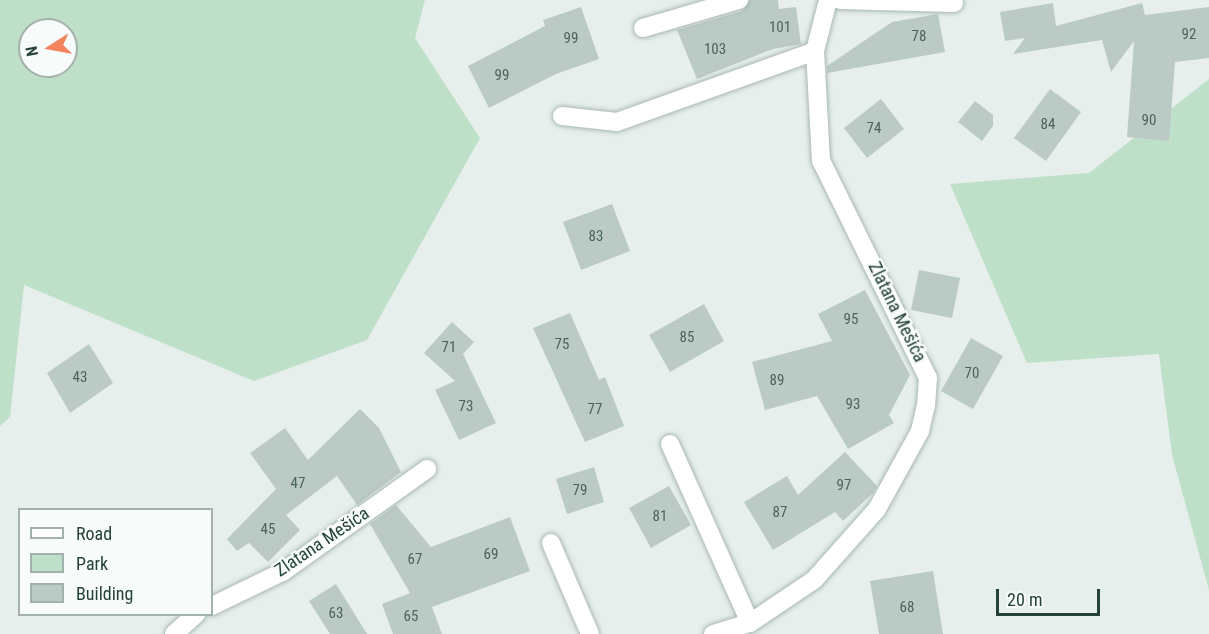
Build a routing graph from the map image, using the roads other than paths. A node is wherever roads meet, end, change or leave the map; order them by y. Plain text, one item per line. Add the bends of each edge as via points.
1 (739, 0) edge
2 (828, 0) edge
3 (840, 0) edge
4 (954, 3) dead end
5 (643, 28) dead end
6 (814, 51) junction
7 (562, 116) dead end
8 (670, 444) dead end
9 (427, 469) dead end
10 (551, 543) dead end
11 (213, 606) edge
12 (195, 616) edge
13 (750, 623) junction
14 (174, 634) edge
15 (590, 634) edge
16 (713, 634) edge

1 - 5 street
2 - 6 street, Zlatana Mešića
3 - 4 street
6 - 7 street via 616,122
6 - 13 street, Zlatana Mešića via 821,161 928,378 926,406 920,430 877,509 814,580
8 - 13 street
9 - 11 street, Zlatana Mešića via 284,571
10 - 15 street
12 - 14 street
13 - 16 street, Zlatana Mešića

